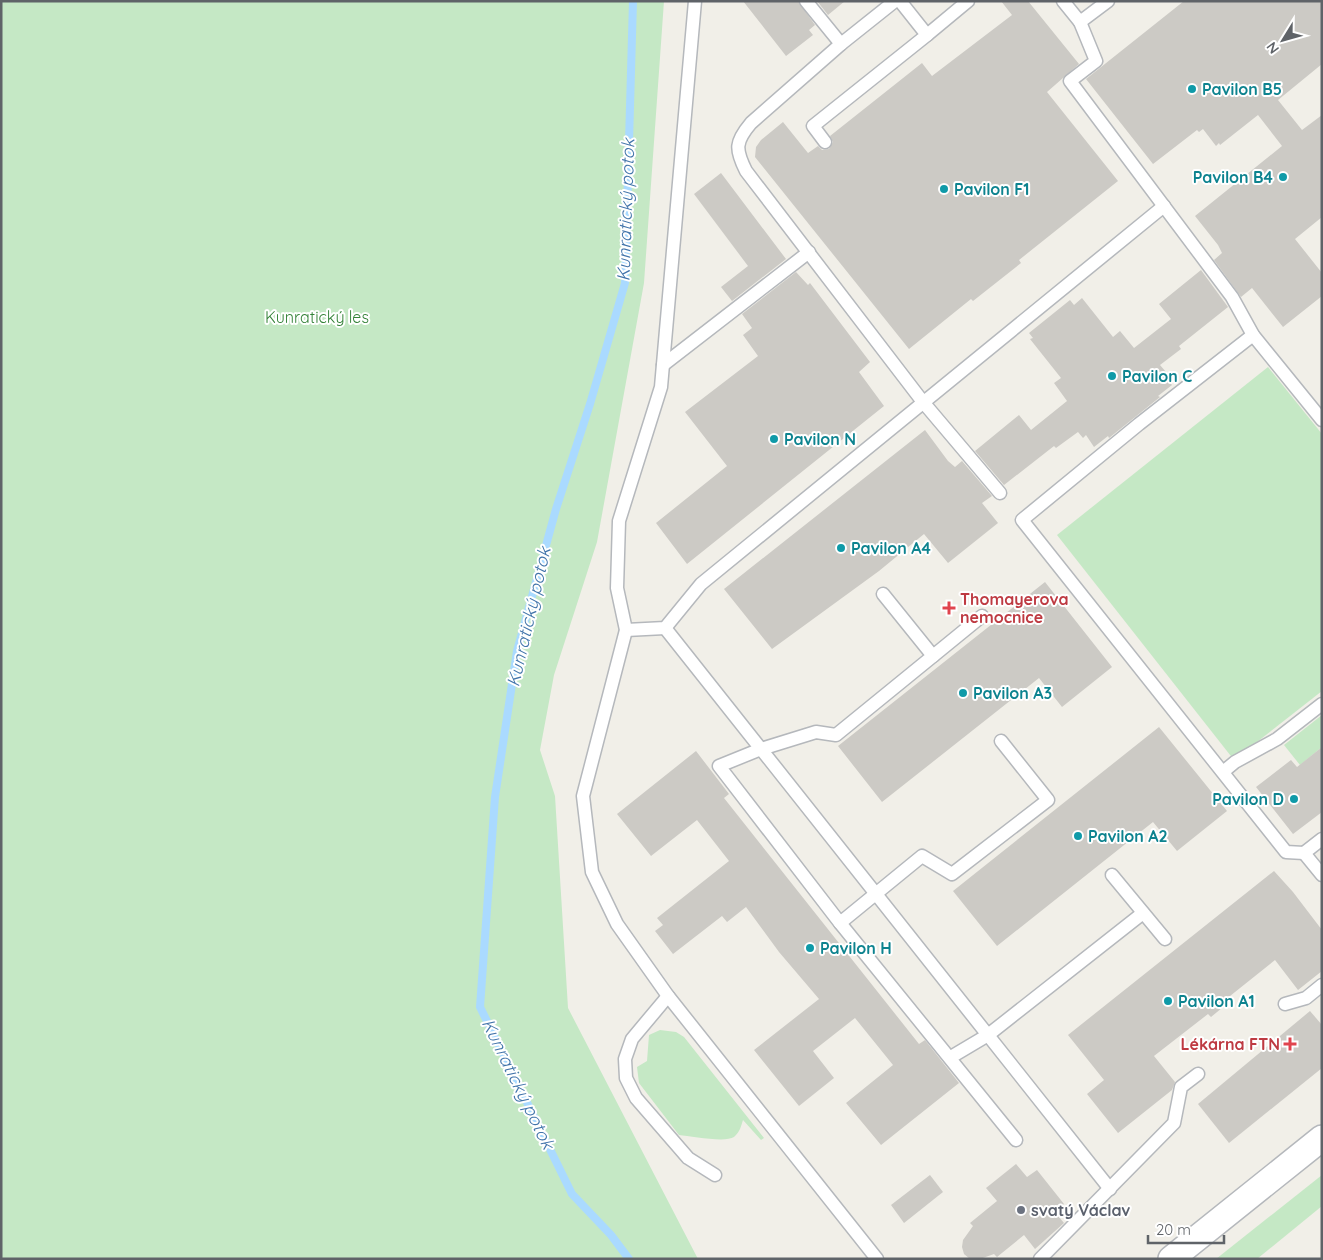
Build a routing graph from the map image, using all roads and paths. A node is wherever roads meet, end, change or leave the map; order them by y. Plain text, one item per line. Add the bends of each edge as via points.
1 (695, 1) edge
2 (806, 1) edge
3 (895, 1) edge
4 (900, 1) edge
5 (968, 1) edge
6 (1063, 1) edge
7 (1108, 1) edge
8 (1080, 22) junction
9 (926, 35) junction
10 (841, 44) junction
11 (825, 142) dead end
12 (1164, 206) junction
13 (808, 252) junction
14 (1253, 335) junction
15 (663, 366) junction
16 (923, 402) junction
17 (1322, 420) edge
18 (1000, 493) dead end
19 (883, 594) dead end
20 (982, 616) dead end
21 (664, 628) junction
22 (626, 630) junction
23 (933, 656) junction
24 (1322, 704) edge
25 (1001, 741) dead end
26 (761, 749) junction
27 (1223, 772) junction
28 (1322, 839) edge
29 (1304, 853) junction
30 (1112, 875) dead end
31 (1322, 875) edge
32 (875, 894) junction
33 (1143, 913) junction
34 (840, 923) junction
35 (1165, 939) dead end
36 (1322, 985) edge
37 (668, 996) junction
38 (1285, 1004) dead end
39 (988, 1036) junction
40 (951, 1057) junction
41 (1198, 1074) dead end
42 (1322, 1138) edge
43 (1016, 1140) dead end
44 (715, 1175) dead end
45 (1110, 1189) junction
46 (1173, 1258) edge
47 (877, 1259) edge
48 (1040, 1259) edge

1 - 15 lane
2 - 10 lane
3 - 10 lane
4 - 9 lane
5 - 9 lane
6 - 8 lane
7 - 8 lane
8 - 12 lane via 1096,61 1070,81
9 - 11 lane via 813,126
10 - 13 lane via 751,123 739,138 738,155 746,171
12 - 14 lane via 1232,297
12 - 16 lane
13 - 15 lane
13 - 16 lane
14 - 17 lane
14 - 27 lane via 1022,520
15 - 22 lane via 661,387 620,520 617,588
16 - 18 lane
16 - 21 lane via 701,584
19 - 23 lane
20 - 23 lane
21 - 22 lane
21 - 26 lane
22 - 37 lane via 583,796 592,872 617,924
23 - 26 lane via 836,735 816,732
24 - 27 lane via 1277,740
25 - 32 lane via 1048,800 952,874 922,856
26 - 32 lane
26 - 34 lane via 719,766
27 - 29 lane via 1286,852
28 - 29 lane
29 - 31 lane
30 - 33 lane
32 - 34 lane
32 - 39 lane
33 - 35 lane
33 - 39 lane
34 - 40 lane
36 - 38 lane via 1306,998
37 - 44 lane via 632,1039 625,1059 626,1078 636,1098 688,1158
37 - 47 lane
39 - 40 lane
39 - 45 lane
40 - 43 lane
41 - 45 lane via 1181,1087 1174,1123
42 - 46 street
45 - 48 lane

